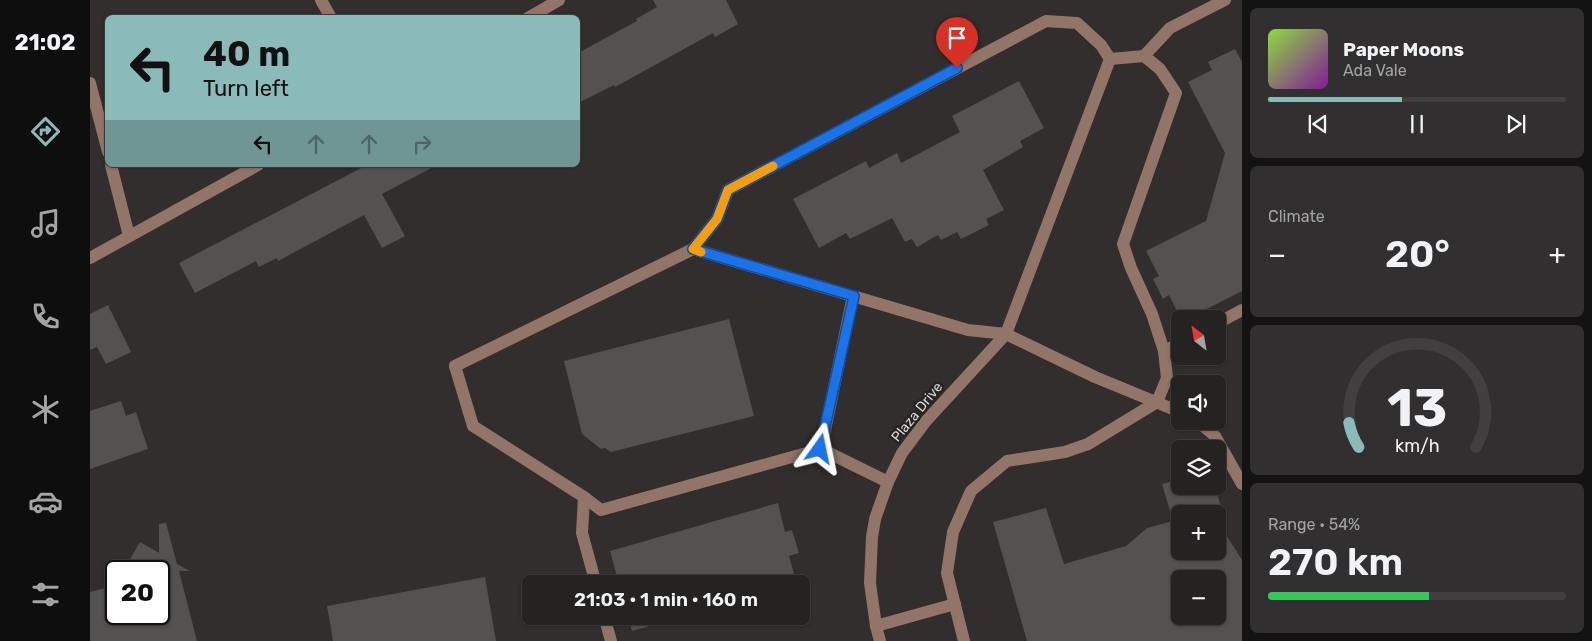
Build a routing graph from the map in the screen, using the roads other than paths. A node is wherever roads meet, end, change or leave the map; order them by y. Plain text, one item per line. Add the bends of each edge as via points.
1 (321, 0) edge
2 (559, 0) edge
3 (1225, 0) edge
4 (329, 15) edge
5 (533, 15) edge
6 (1144, 56) junction
7 (1110, 58) junction
8 (90, 83) edge
9 (105, 140) edge
10 (112, 167) edge
11 (254, 167) edge
12 (129, 236) junction
13 (693, 249) junction
14 (90, 258) edge
15 (854, 296) junction
16 (1242, 310) edge
17 (1226, 319) edge
18 (1006, 334) junction
19 (1171, 348) edge
20 (1164, 351) junction
21 (1157, 402) junction
22 (1171, 408) edge
23 (1208, 430) edge
24 (820, 449) junction
25 (888, 482) junction
26 (1242, 484) edge
27 (584, 498) junction
28 (594, 575) edge
29 (955, 604) junction
30 (607, 625) edge
31 (876, 626) junction
32 (611, 641) edge
33 (880, 641) edge
34 (964, 641) edge

1 - 4 street
2 - 5 street
3 - 6 street via 1170,28
6 - 7 street
6 - 20 street via 1160,69 1176,93 1123,244
7 - 13 street via 1077,23 1046,22 728,190 717,219
7 - 18 street
8 - 9 street
10 - 12 street
11 - 12 street
12 - 14 street
13 - 15 street
13 - 27 street via 454,366 473,426
15 - 18 street via 968,330
15 - 24 street
16 - 17 street
18 - 21 street via 1095,377
18 - 25 street, Plaza Drive via 926,421 902,453
19 - 20 street
20 - 21 street via 1167,378
21 - 22 street
21 - 29 street via 1088,444 1065,452 1007,461 970,491 953,532 947,574
23 - 26 street via 1215,436
24 - 25 street
24 - 27 street via 601,510
25 - 31 street, Plaza Drive via 874,519 872,537 870,583
27 - 28 street via 582,532
29 - 31 street
29 - 34 street
30 - 32 street
31 - 33 street, Plaza Drive

